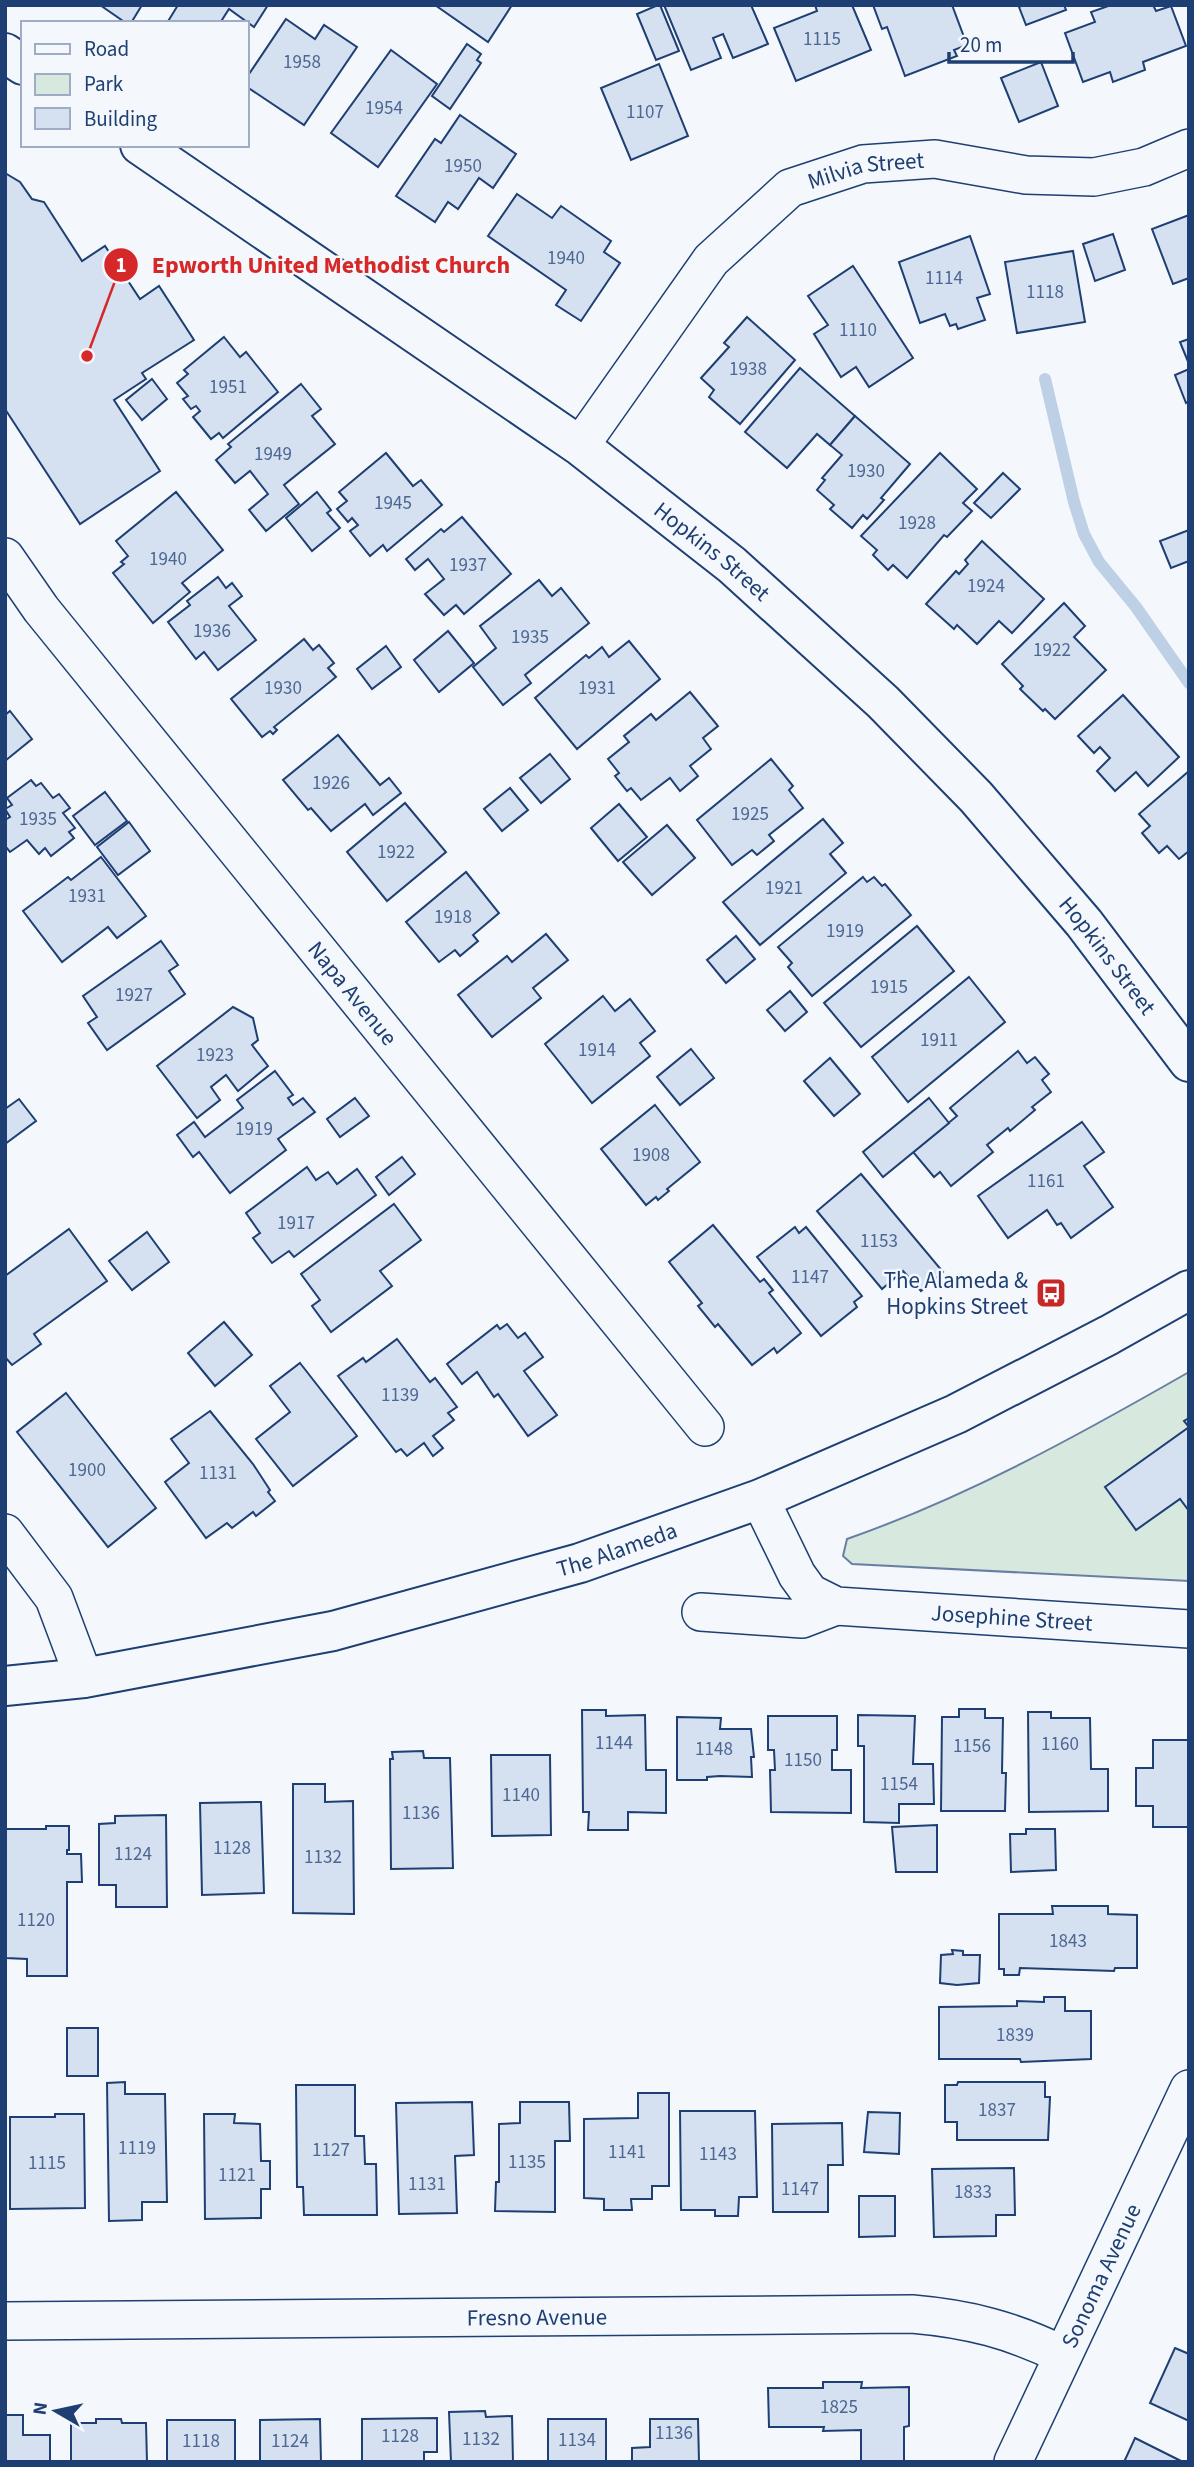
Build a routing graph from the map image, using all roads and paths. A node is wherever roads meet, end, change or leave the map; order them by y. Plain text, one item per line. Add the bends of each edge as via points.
1 (5, 53) edge
2 (21, 64) edge
3 (143, 147) edge
4 (1189, 148) edge
5 (580, 446) junction
6 (5, 557) edge
7 (1189, 1062) edge
8 (1189, 1290) edge
9 (705, 1427) dead end
10 (761, 1499) junction
11 (5, 1533) edge
12 (836, 1606) junction
13 (701, 1612) dead end
14 (1189, 1629) edge
15 (84, 1678) junction
16 (5, 1686) edge
17 (1189, 2089) edge
18 (5, 2321) edge
19 (1063, 2355) junction
20 (1013, 2462) edge

1 - 2 street
3 - 5 street, Hopkins Street
4 - 5 street, Milvia Street via 1144,167 1094,177 1026,175 935,159 863,164 790,188 711,260
5 - 7 street, Hopkins Street via 732,565 883,702 976,797 1084,923
6 - 9 street, Napa Avenue via 41,610
8 - 10 street, The Alameda via 956,1414
10 - 12 street, Josephine Street via 797,1575 810,1593
10 - 15 street, The Alameda via 580,1563 333,1631
11 - 15 street via 54,1598
12 - 13 street, Josephine Street via 802,1619
12 - 14 street, Josephine Street
15 - 16 street, The Alameda
17 - 19 street, Sonoma Avenue
18 - 19 street, Fresno Avenue via 912,2314 1009,2331
19 - 20 street, Sonoma Avenue

